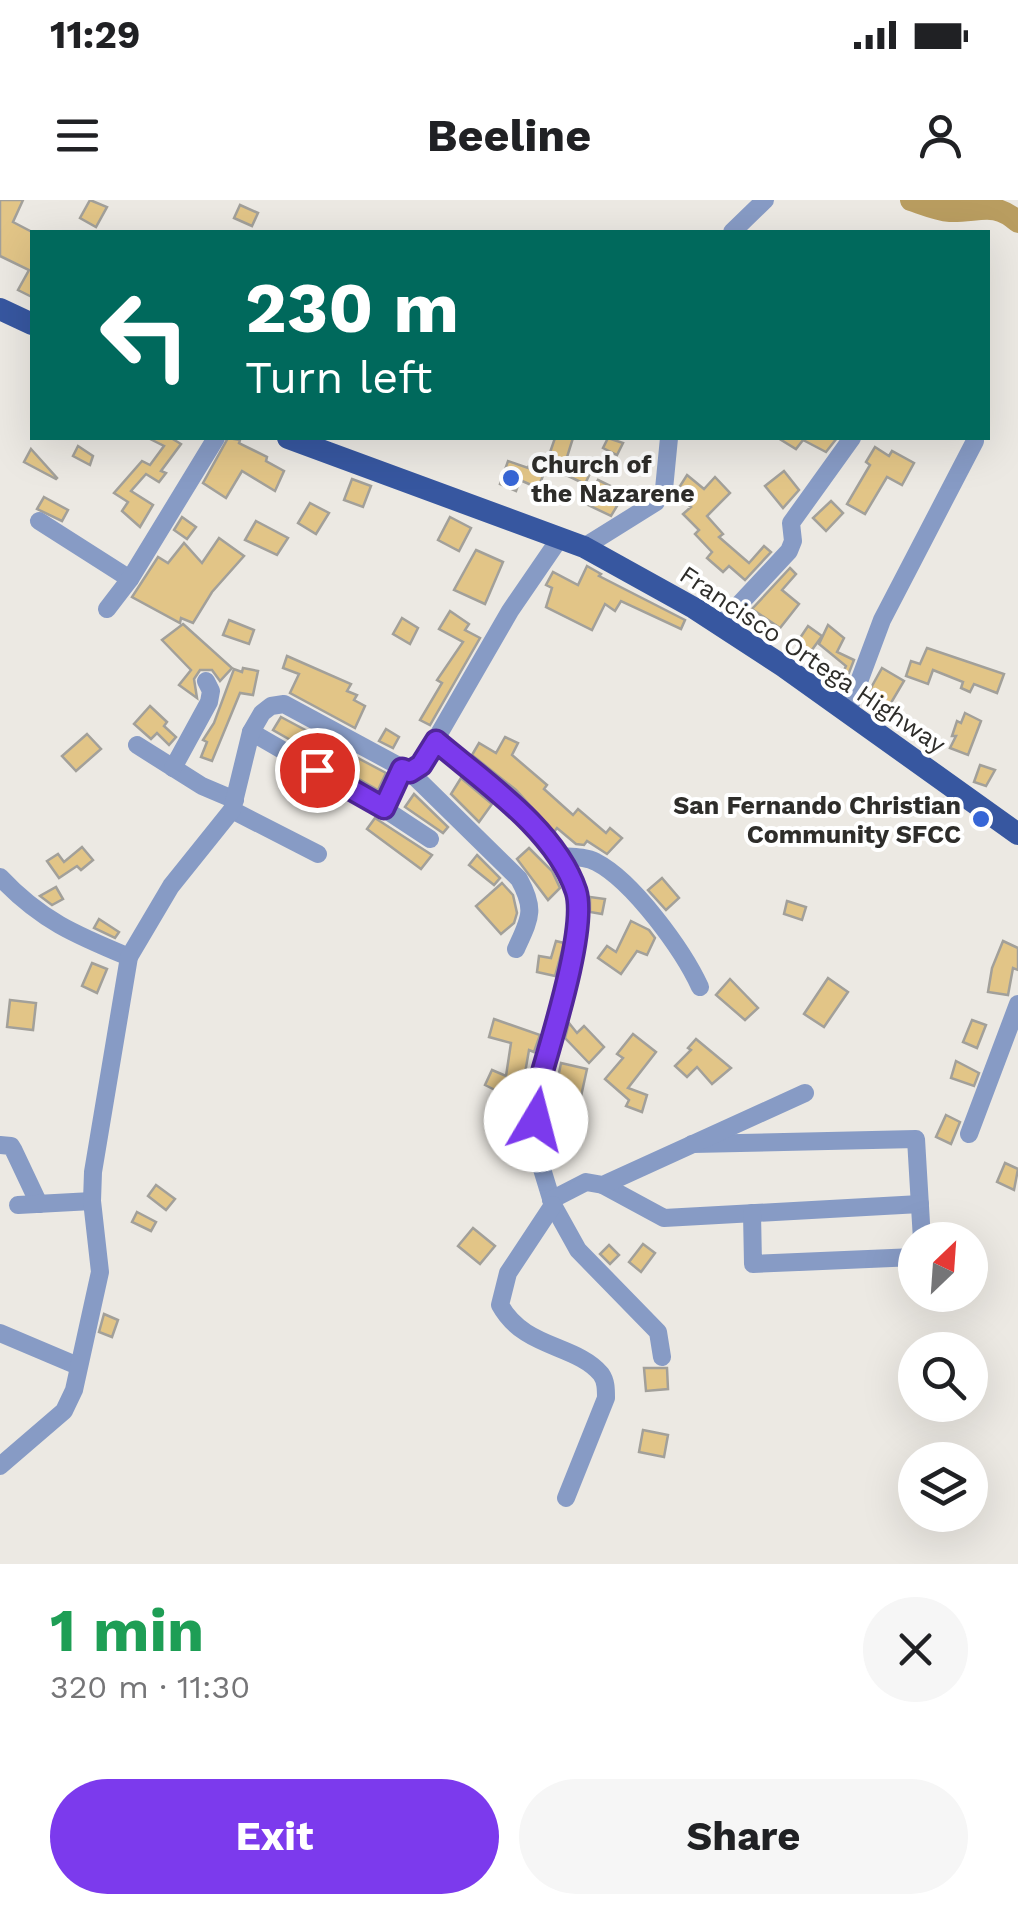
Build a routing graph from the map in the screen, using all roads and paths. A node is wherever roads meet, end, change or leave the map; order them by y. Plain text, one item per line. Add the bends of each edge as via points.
1 (765, 200) edge
2 (734, 230) edge
3 (0, 309) edge
4 (30, 323) edge
5 (215, 440) edge
6 (293, 440) edge
7 (669, 440) edge
8 (851, 440) edge
9 (975, 441) dead end
10 (39, 521) dead end
11 (560, 538) junction
12 (584, 547) junction
13 (130, 580) junction
14 (107, 609) dead end
15 (720, 625) junction
16 (206, 681) dead end
17 (848, 712) junction
18 (251, 732) junction
19 (436, 741) junction
20 (137, 744) dead end
21 (173, 768) junction
22 (406, 770) junction
23 (234, 805) junction
24 (384, 808) junction
25 (1018, 834) edge
26 (430, 839) dead end
27 (318, 854) dead end
28 (558, 856) junction
29 (0, 877) edge
30 (516, 948) dead end
31 (129, 957) junction
32 (700, 988) dead end
33 (1018, 1004) edge
34 (806, 1093) dead end
35 (969, 1134) dead end
36 (692, 1144) junction
37 (0, 1145) edge
38 (603, 1185) junction
39 (92, 1201) junction
40 (552, 1202) junction
41 (39, 1204) junction
42 (920, 1204) junction
43 (18, 1205) dead end
44 (752, 1214) junction
45 (921, 1222) edge
46 (898, 1258) edge
47 (0, 1333) edge
48 (662, 1357) dead end
49 (78, 1366) junction
50 (0, 1466) edge
51 (566, 1498) dead end

1 - 2 street
3 - 4 main road
5 - 13 street
6 - 11 main road, Francisco Ortega Highway
7 - 12 street via 664,488 656,502
8 - 15 street via 791,523 790,552
9 - 17 street via 882,620
10 - 13 street
11 - 12 main road, Francisco Ortega Highway
11 - 19 street via 510,610
12 - 15 main road, Francisco Ortega Highway
13 - 14 street
15 - 17 main road, Francisco Ortega Highway
16 - 21 street via 209,702
17 - 25 main road, Francisco Ortega Highway
18 - 22 street via 262,713 284,704
18 - 23 street
18 - 24 street
19 - 22 street via 421,765
19 - 28 street via 514,806
20 - 21 street
21 - 23 street
22 - 24 street
22 - 30 street via 519,879 530,916
23 - 27 street
23 - 31 street via 171,886
24 - 26 street
28 - 32 street via 592,860 631,890 685,958
28 - 40 street via 577,894 578,939 536,1094 535,1146
29 - 31 street via 25,905
31 - 39 street
33 - 35 street
34 - 36 street
36 - 38 street
36 - 42 street via 916,1139
37 - 41 street via 11,1146
38 - 40 street via 586,1182
38 - 44 street via 664,1218
39 - 41 street
39 - 49 street via 100,1272
40 - 48 street via 578,1250 658,1332
40 - 51 street via 508,1273 500,1305 509,1322 592,1367 606,1383
41 - 43 street
42 - 44 street
42 - 45 street
44 - 46 street via 753,1264
47 - 49 street
49 - 50 street via 64,1411

